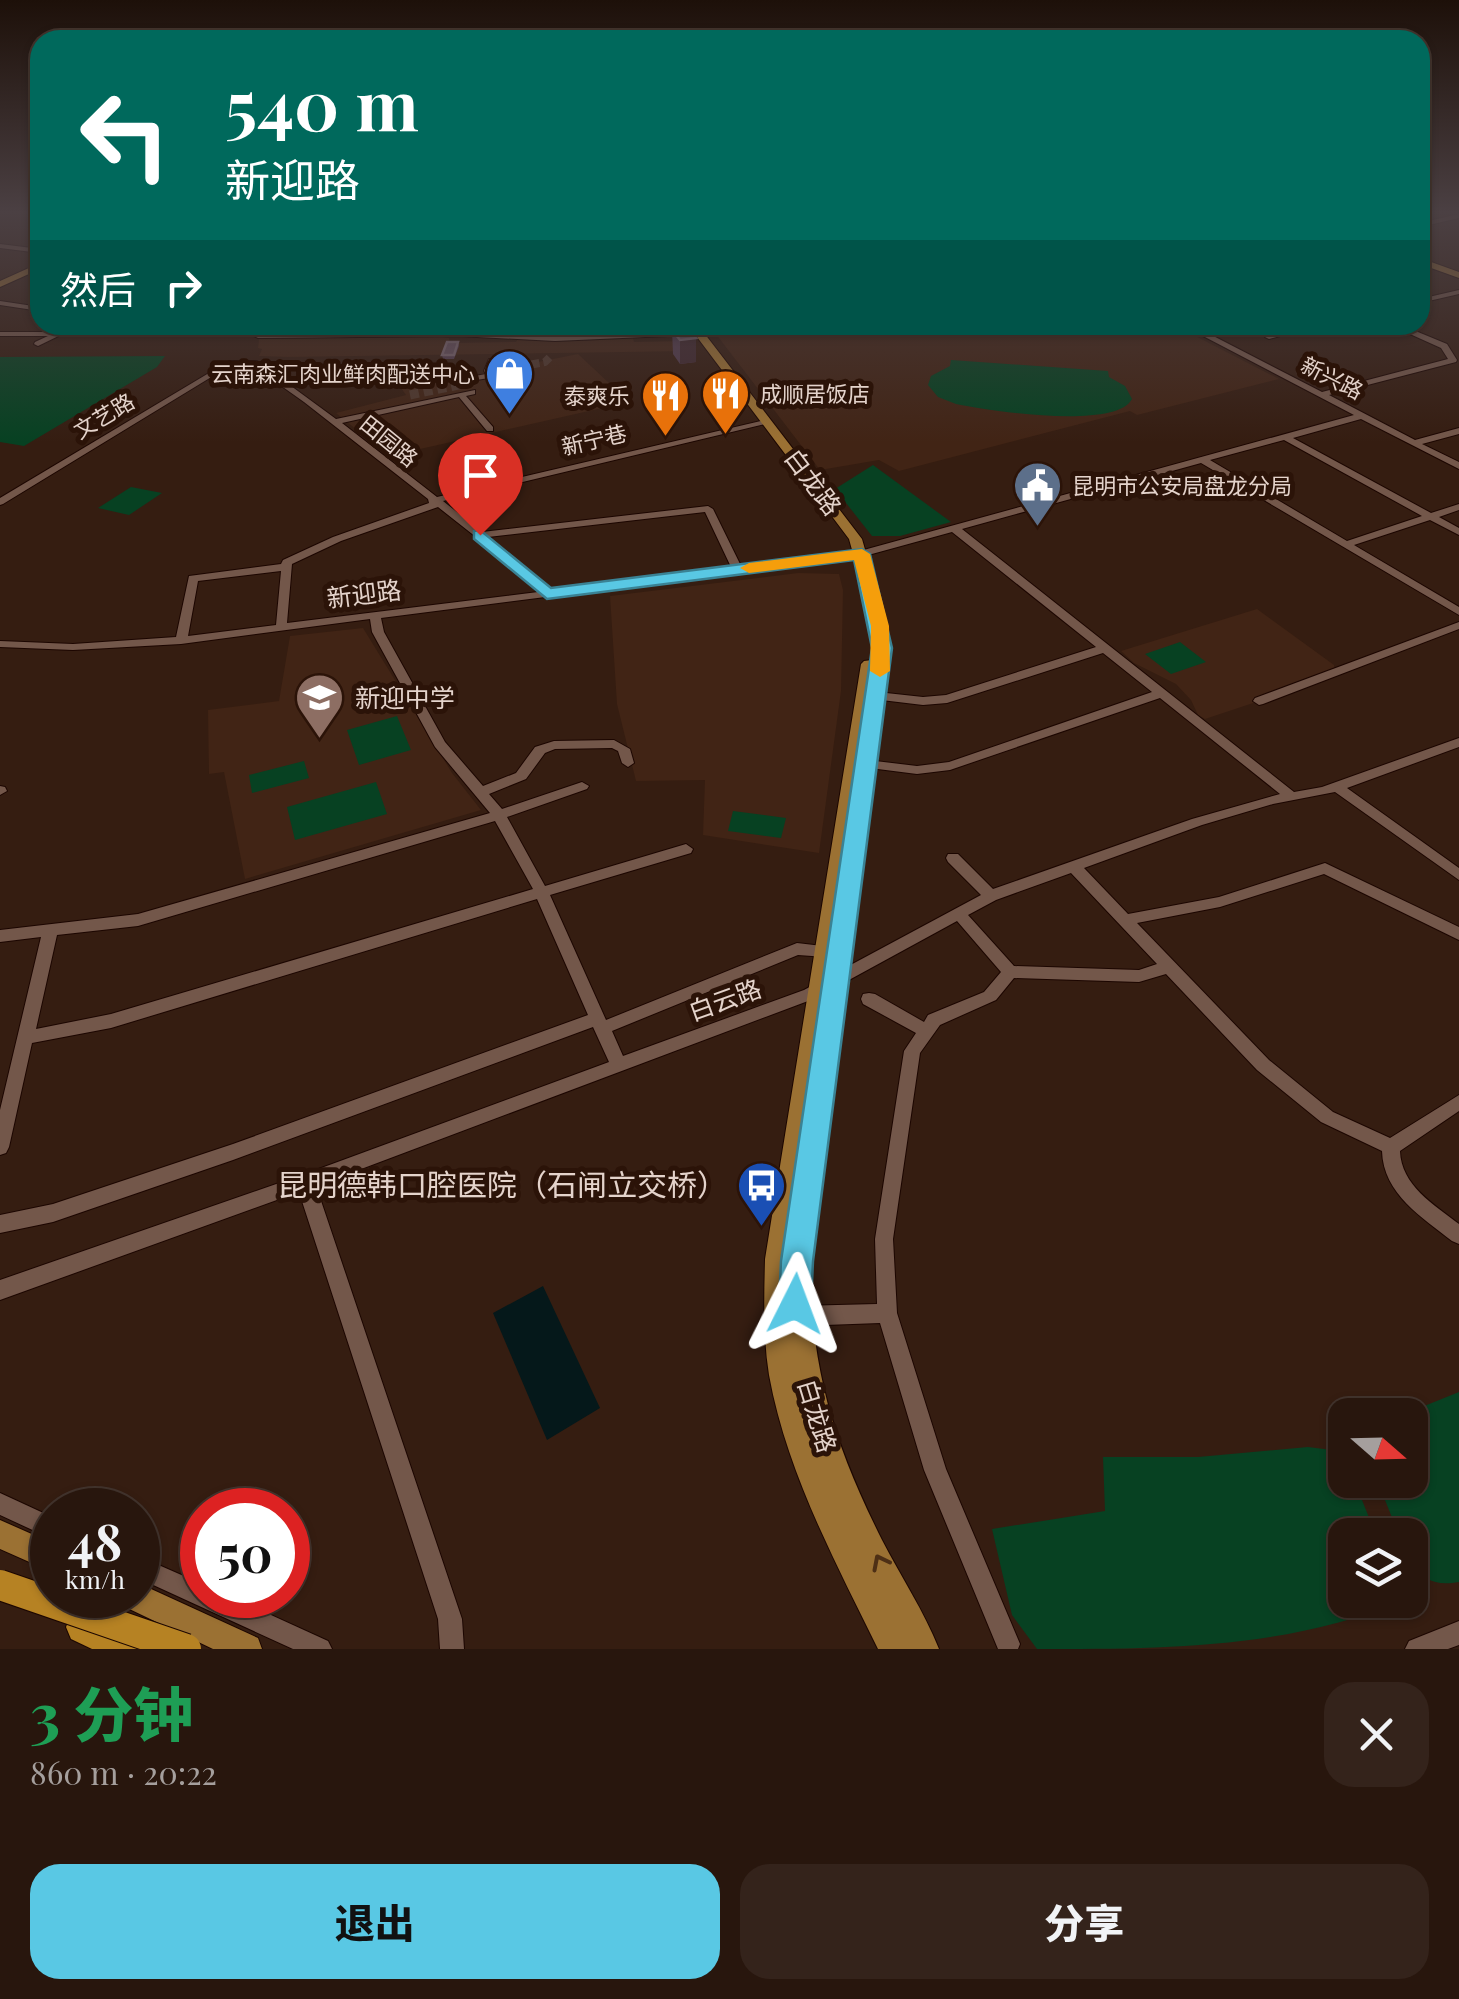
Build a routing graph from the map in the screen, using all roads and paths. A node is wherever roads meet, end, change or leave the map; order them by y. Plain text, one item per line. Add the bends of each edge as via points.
1 (1459, 292) edge
2 (1430, 299) edge
3 (0, 303) edge
4 (30, 308) edge
5 (0, 334) edge
6 (30, 334) edge
7 (56, 335) edge
8 (261, 335) edge
9 (444, 335) edge
10 (485, 335) edge
11 (604, 335) edge
12 (694, 335) edge
13 (1205, 335) edge
14 (1273, 335) edge
15 (1418, 335) edge
16 (1269, 336) dead end
17 (38, 344) dead end
18 (254, 349) junction
19 (492, 361) tunnel mouth
20 (461, 381) tunnel mouth
21 (410, 395) tunnel mouth
22 (1320, 395) junction
23 (1361, 416) junction
24 (330, 419) junction
25 (762, 422) junction
26 (490, 429) dead end
27 (1459, 431) edge
28 (1285, 437) junction
29 (1414, 443) junction
30 (1204, 460) junction
31 (1459, 466) edge
32 (0, 502) edge
33 (434, 502) junction
34 (1459, 507) edge
35 (1430, 516) junction
36 (956, 530) junction
37 (1459, 532) edge
38 (480, 535) junction
39 (1344, 545) junction
40 (856, 554) junction
41 (286, 567) junction
42 (737, 569) junction
43 (547, 594) junction
44 (1459, 612) edge
45 (376, 616) junction
46 (1459, 626) edge
47 (281, 627) junction
48 (181, 640) junction
49 (0, 644) edge
50 (1106, 648) junction
51 (1162, 693) junction
52 (877, 696) junction
53 (1260, 702) dead end
54 (1459, 742) edge
55 (628, 763) dead end
56 (867, 764) junction
57 (582, 786) dead end
58 (1337, 786) junction
59 (481, 792) junction
60 (1292, 797) junction
61 (499, 815) junction
62 (686, 849) dead end
63 (953, 858) dead end
64 (1074, 868) junction
65 (1459, 875) edge
66 (541, 891) junction
67 (992, 896) junction
68 (958, 914) junction
69 (1124, 920) junction
70 (50, 930) junction
71 (1459, 934) edge
72 (0, 936) edge
73 (826, 952) junction
74 (1170, 967) junction
75 (1010, 972) junction
76 (828, 985) junction
77 (869, 998) dead end
78 (601, 1023) junction
79 (926, 1031) junction
80 (27, 1037) junction
81 (619, 1066) junction
82 (1459, 1102) edge
83 (3, 1124) edge
84 (0, 1147) edge
85 (1391, 1147) junction
86 (305, 1182) junction
87 (0, 1224) edge
88 (1459, 1235) edge
89 (0, 1290) edge
90 (887, 1313) junction
91 (796, 1316) junction
92 (0, 1504) edge
93 (30, 1518) edge
94 (0, 1534) edge
95 (30, 1548) edge
96 (0, 1573) edge
97 (160, 1577) edge
98 (0, 1587) edge
99 (160, 1608) edge
100 (1459, 1633) edge
101 (1008, 1644) dead end
102 (131, 1649) edge
103 (158, 1649) edge
104 (186, 1649) edge
105 (247, 1649) edge
106 (320, 1649) edge
107 (452, 1649) edge
108 (894, 1649) edge
109 (924, 1649) edge
110 (1418, 1649) edge

1 - 2 street
3 - 4 street
5 - 6 street
7 - 17 street
8 - 18 street
9 - 18 street
10 - 11 street
12 - 25 main road, 白龙路
13 - 22 street, 新兴路
14 - 16 street
15 - 22 street via 1444,346 1453,360
18 - 24 street, 田园路
18 - 32 street, 文艺路
19 - 20 street via 492,375
21 - 24 street
22 - 23 street, 新兴路
23 - 28 street, 新迎路
23 - 29 street, 新兴路
24 - 26 street via 466,393
24 - 33 street, 田园路
25 - 33 street, 新宁巷
25 - 40 main road, 白龙路
27 - 29 street
28 - 30 street, 新迎路
28 - 35 street
29 - 31 street, 新兴路
30 - 36 street, 新迎路
30 - 39 street
33 - 38 street, 田园路
33 - 41 street, 新宁巷
34 - 35 street
35 - 37 street
35 - 39 street
36 - 40 street, 新迎路
36 - 50 street
38 - 42 street via 708,510
38 - 43 street, 田园路
39 - 44 street
40 - 42 street, 新迎路
40 - 52 main road, 白龙路 via 880,626
40 - 73 main road, 白龙路 via 870,648
41 - 47 street
41 - 48 street via 194,578
42 - 43 street, 新迎路
43 - 45 street, 新迎路
45 - 47 street, 新迎路
45 - 59 street via 378,632 432,731
46 - 53 street
47 - 48 street, 新迎路
48 - 49 street, 新迎路
50 - 51 street
50 - 52 street via 948,699
51 - 56 street via 950,766
51 - 60 street
52 - 56 main road, 白龙路
54 - 58 street, 白云路
55 - 59 street via 624,749 614,744 554,745 540,750 521,776
56 - 76 main road, 白龙路
57 - 61 street
58 - 60 street, 白云路
58 - 65 street
59 - 61 street
60 - 64 street, 白云路 via 1197,822
61 - 66 street
61 - 70 street via 138,920
62 - 66 street
63 - 67 street
64 - 67 street, 白云路
64 - 69 street
66 - 78 street
66 - 80 street via 111,1021
67 - 68 street, 白云路
68 - 75 street
68 - 76 street, 白云路
69 - 71 street via 1220,902 1325,868
69 - 74 street
70 - 72 street
70 - 80 street
73 - 76 main road, 白龙路
73 - 78 street via 796,949
74 - 75 street via 1139,976
74 - 85 street via 1263,1065 1327,1117
75 - 79 street via 990,996 934,1020
76 - 81 street, 白云路
76 - 91 main road, 白龙路
76 - 108 main road, 白龙路 via 778,1259 782,1375 800,1444
77 - 79 street
78 - 81 street
78 - 87 street via 53,1214
79 - 90 street via 912,1051 884,1238
80 - 83 street
81 - 86 street, 白云路
82 - 85 street
83 - 84 street
85 - 88 street via 1388,1165 1402,1186
86 - 89 street, 白云路
86 - 107 street via 450,1619
90 - 91 street
90 - 101 street via 935,1470
109 -> 91 main road, 白龙路 via 820,1437 802,1372
92 - 93 street
94 - 95 main road
96 - 103 main road, bridge
97 - 106 street
98 - 102 highway, bridge
98 - 104 highway, bridge
99 - 105 main road
100 - 110 street

